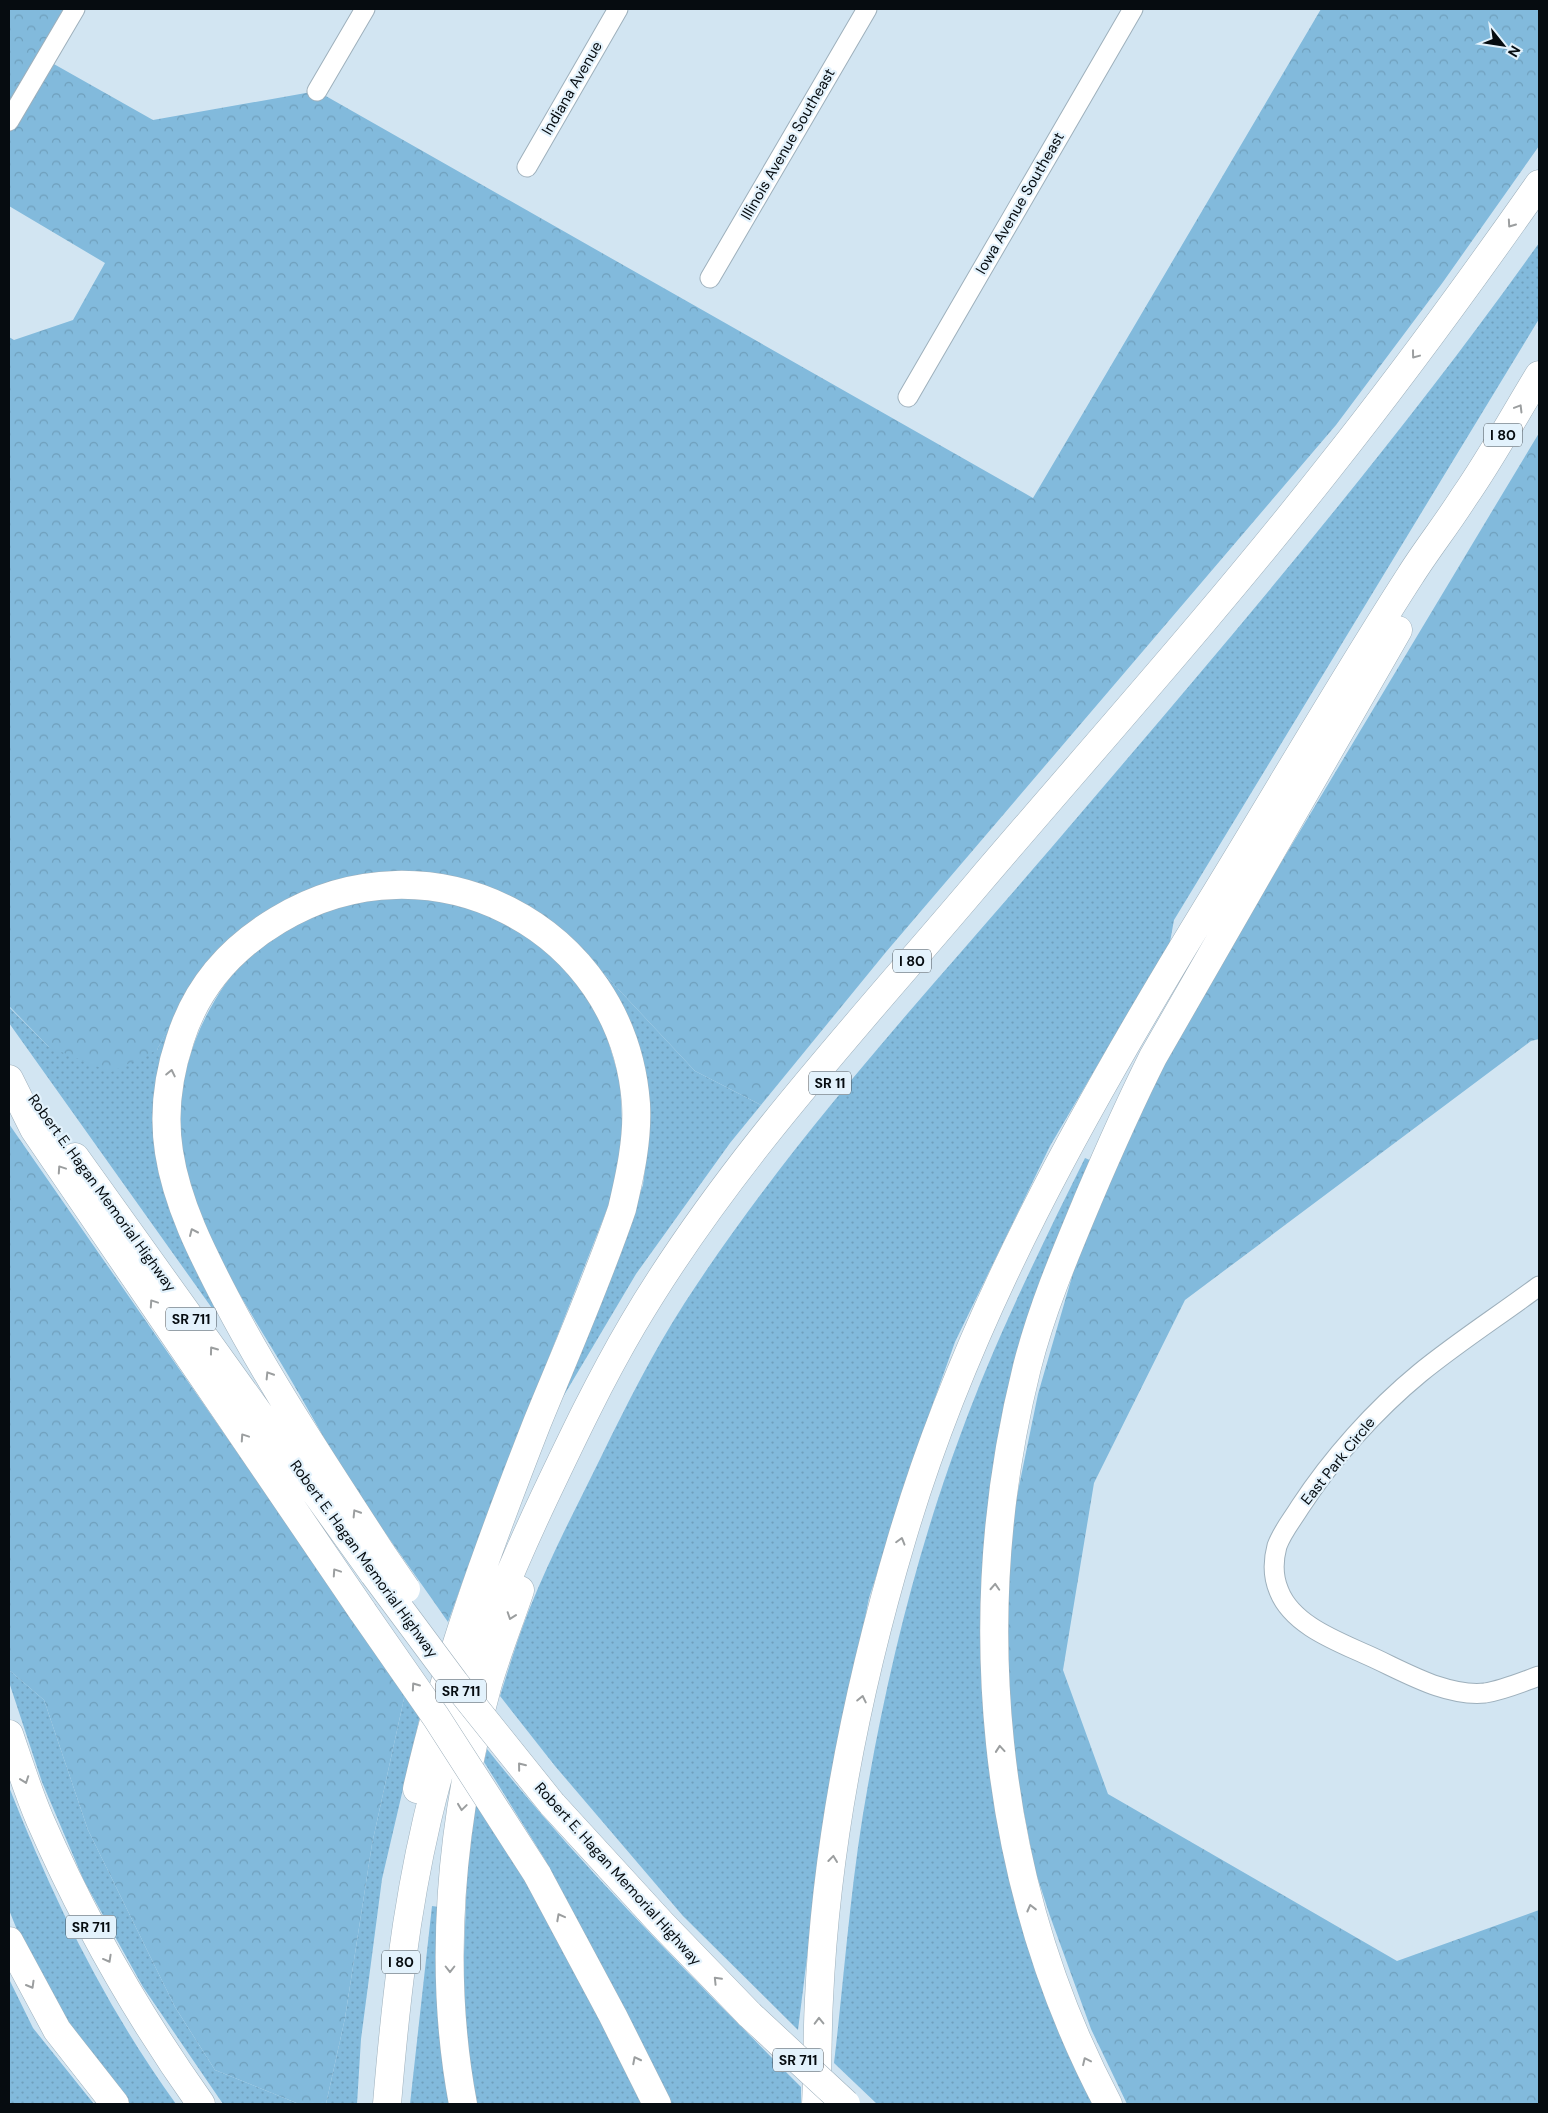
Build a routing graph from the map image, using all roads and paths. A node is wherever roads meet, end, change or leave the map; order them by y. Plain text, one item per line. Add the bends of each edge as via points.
1 (74, 9) edge
2 (365, 9) edge
3 (618, 9) edge
4 (867, 9) edge
5 (1133, 9) edge
6 (317, 91) dead end
7 (9, 121) edge
8 (527, 167) dead end
9 (1539, 184) edge
10 (1539, 215) edge
11 (710, 278) dead end
12 (1539, 375) edge
13 (908, 397) dead end
14 (1466, 494) junction
15 (9, 1064) edge
16 (9, 1079) edge
17 (1539, 1286) edge
18 (378, 1564) junction
19 (1539, 1676) edge
20 (9, 1734) edge
21 (9, 1941) edge
22 (115, 2104) edge
23 (200, 2104) edge
24 (372, 2104) edge
25 (387, 2104) edge
26 (463, 2104) edge
27 (657, 2104) edge
28 (816, 2104) edge
29 (846, 2104) edge
30 (1108, 2104) edge

1 - 7 street
2 - 6 street
3 - 8 street, Indiana Avenue
4 - 11 street, Illinois Avenue Southeast
5 - 13 street, Iowa Avenue Southeast
9 -> 25 highway, I 80 via 1413,359 1286,521 779,1119 709,1211 634,1322 578,1424 506,1579 480,1644 443,1758 406,1926
10 -> 26 highway, SR 11 via 1391,416 1275,560 940,952 781,1144 680,1283 615,1390 573,1468 521,1586 487,1687 462,1803 454,1872 450,2003 455,2063
14 -> 12 highway, I 80
28 -> 14 highway, I 80 via 819,2001 827,1912 836,1835 855,1729 902,1537 926,1464 980,1327 1047,1186 1149,1003 1406,583
30 -> 14 highway via 1061,2001 1037,1933 1017,1853 1000,1756 994,1661 997,1547 1009,1450 1028,1366 1052,1287 1117,1129 1153,1057 1424,584
18 -> 15 highway, Robert E. Hagan Memorial Highway / SR 711
27 -> 16 highway, bridge via 537,1874 436,1717 34,1129
17 - 19 street, East Park Circle via 1420,1373 1385,1405 1312,1488 1284,1531 1277,1547 1275,1575 1279,1592 1289,1609 1302,1621 1358,1651 1440,1687 1466,1693 1485,1693
18 -> 24 highway via 255,1353 208,1264 188,1219 173,1173 167,1112 169,1081 185,1024 203,989 228,957 254,935 318,900 355,889 404,884 457,891 488,900 544,932 575,958 603,1000 624,1047 636,1105 628,1182 610,1243 482,1569 426,1749 404,1846 386,1957
29 -> 18 highway, Robert E. Hagan Memorial Highway / SR 711, bridge via 750,2015 552,1804 455,1683
20 -> 23 highway, SR 711 via 39,1818 79,1906 127,1994
21 -> 22 highway via 57,2030

